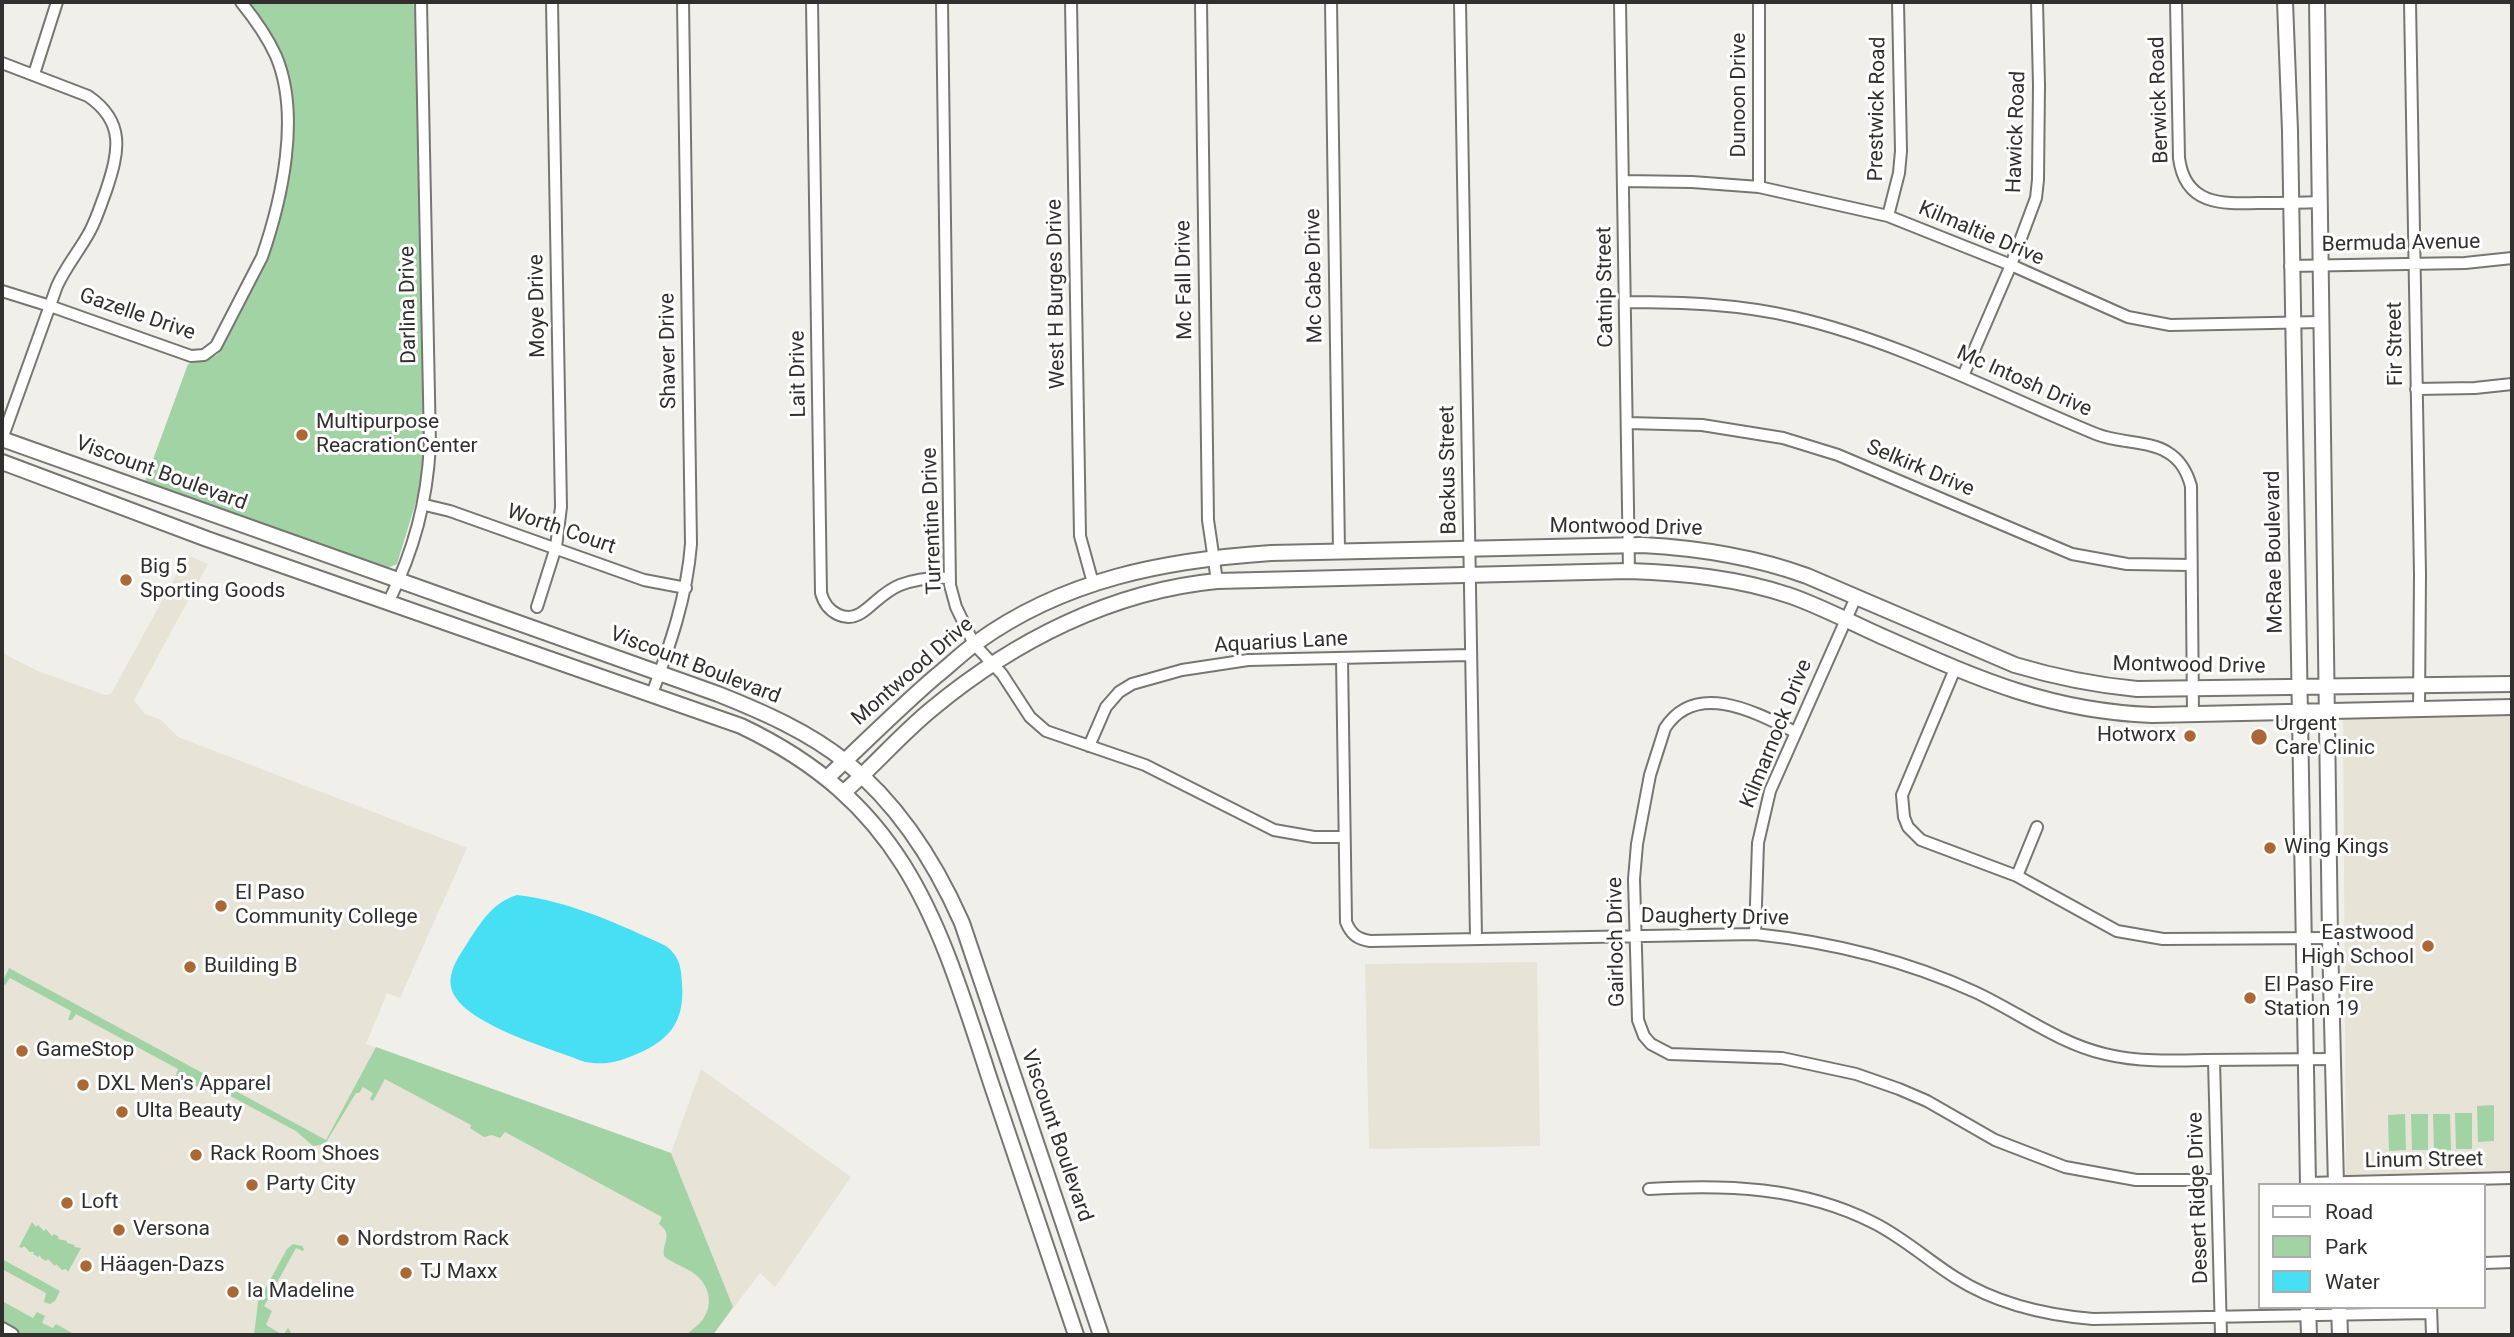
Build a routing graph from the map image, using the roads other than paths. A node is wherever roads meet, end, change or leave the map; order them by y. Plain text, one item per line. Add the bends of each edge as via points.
1 (57, 2) edge
2 (241, 2) edge
3 (421, 2) edge
4 (552, 2) edge
5 (683, 2) edge
6 (812, 2) edge
7 (942, 2) edge
8 (1071, 2) edge
9 (1201, 2) edge
10 (1331, 2) edge
11 (1460, 2) edge
12 (1620, 2) edge
13 (1759, 2) edge
14 (1898, 2) edge
15 (2037, 2) edge
16 (2176, 2) edge
17 (2285, 2) edge
18 (2316, 2) edge
19 (2410, 2) edge
20 (2, 63) edge
21 (34, 74) junction
22 (1623, 181) junction
23 (1759, 187) junction
24 (2319, 202) junction
25 (2290, 203) junction
26 (1888, 216) junction
27 (2512, 258) edge
28 (2414, 264) junction
29 (2011, 265) junction
30 (2320, 265) junction
31 (2290, 266) junction
32 (2, 291) edge
33 (1626, 302) junction
34 (50, 306) junction
35 (2322, 322) junction
36 (2291, 323) junction
37 (1963, 376) junction
38 (2512, 384) edge
39 (2416, 389) junction
40 (1628, 423) junction
41 (2, 440) edge
42 (2, 462) edge
43 (425, 505) junction
44 (1629, 546) junction
45 (556, 547) junction
46 (1470, 549) junction
47 (1339, 551) junction
48 (1214, 557) junction
49 (2191, 565) junction
50 (1629, 572) junction
51 (1470, 576) junction
52 (950, 578) junction
53 (399, 580) junction
54 (1217, 581) junction
55 (1093, 583) junction
56 (686, 588) junction
57 (1856, 597) junction
58 (389, 601) junction
59 (537, 607) dead end
60 (1846, 620) junction
61 (974, 643) junction
62 (1470, 655) junction
63 (1342, 658) junction
64 (992, 663) junction
65 (1955, 669) junction
66 (660, 673) junction
67 (2512, 684) edge
68 (2419, 685) junction
69 (2193, 688) junction
70 (2298, 688) junction
71 (2326, 688) junction
72 (652, 694) junction
73 (2512, 707) edge
74 (2419, 709) junction
75 (2327, 711) junction
76 (2300, 712) junction
77 (2193, 714) junction
78 (1795, 732) junction
79 (1089, 746) junction
80 (845, 761) junction
81 (862, 776) junction
82 (827, 778) junction
83 (844, 792) junction
84 (2302, 820) junction
85 (2328, 820) junction
86 (2038, 827) dead end
87 (1343, 837) junction
88 (2017, 876) junction
89 (1755, 934) junction
90 (1636, 936) junction
91 (1476, 938) junction
92 (2304, 938) junction
93 (2330, 938) junction
94 (974, 958) junction
95 (952, 966) junction
96 (2332, 992) junction
97 (2305, 993) junction
98 (2306, 1059) junction
99 (2333, 1059) junction
100 (2214, 1060) junction
101 (1040, 1153) junction
102 (1017, 1161) junction
103 (2512, 1178) edge
104 (2217, 1180) junction
105 (2308, 1183) edge
106 (2336, 1183) edge
107 (2365, 1183) edge
108 (1649, 1189) dead end
109 (2512, 1262) edge
110 (2486, 1263) edge
111 (2431, 1310) edge
112 (2308, 1311) edge
113 (2339, 1311) edge
114 (2221, 1316) junction
115 (2, 1330) edge
116 (11, 1335) edge
117 (1076, 1335) edge
118 (1101, 1335) edge
119 (2221, 1335) edge
120 (2309, 1335) edge
121 (2340, 1335) edge
122 (2432, 1335) edge

1 - 21 street
2 - 34 street, Gazelle Drive via 277,58 284,84 287,142 279,197 262,257 216,346 204,355 191,356
3 - 43 street, Darlina Drive via 430,446
4 - 45 street, Moye Drive via 561,507
5 - 56 street, Shaver Drive via 691,544
6 - 52 street, Lait Drive via 821,593 830,610 856,616 898,586
7 - 52 street, Turrentine Drive
8 - 55 street, West H Burges Drive via 1080,536
9 - 48 street, Mc Fall Drive via 1208,520
10 - 47 street, Mc Cabe Drive
11 - 46 street, Backus Street
12 - 22 street, Catnip Street
13 - 23 street, Dunoon Drive
14 - 26 street, Prestwick Road via 1901,151
15 - 29 street, Hawick Road via 2038,180 2031,216
16 - 25 street, Berwick Road via 2179,158 2184,176 2200,195 2221,204
17 - 25 main road, McRae Boulevard
18 - 24 main road
19 - 28 street, Fir Street
20 - 21 street
21 - 34 street via 98,102 117,139 115,164 98,213 64,270
22 - 23 street, Kilmaltie Drive
22 - 33 street, Catnip Street
23 - 26 street, Kilmaltie Drive
24 - 25 street, Berwick Road
24 - 30 main road
25 - 31 main road, McRae Boulevard
26 - 29 street, Kilmaltie Drive
27 - 28 street, Bermuda Avenue
28 - 30 street, Bermuda Avenue
28 - 39 street, Fir Street
29 - 36 street, Kilmaltie Drive via 2150,323
29 - 37 street, Hawick Road
30 - 31 street, Bermuda Avenue
30 - 35 main road
31 - 36 main road, McRae Boulevard
32 - 34 street, Gazelle Drive
33 - 37 street, Mc Intosh Drive via 1704,303 1791,316 1862,336
33 - 40 street, Catnip Street
34 - 41 street
35 - 36 street, Kilmaltie Drive
35 - 71 main road
36 - 70 main road, McRae Boulevard
37 - 49 street, Mc Intosh Drive via 2106,438 2170,453 2183,466 2190,486
38 - 39 street
39 - 68 street, Fir Street
40 - 44 street, Catnip Street
40 - 49 street, Selkirk Drive via 1702,425 1792,441 1838,455 2072,554 2127,564
41 - 53 main road, Viscount Boulevard
42 - 58 main road, Viscount Boulevard
43 - 45 street, Worth Court
43 - 53 street, Darlina Drive
44 - 46 main road, Montwood Drive
44 - 50 street, Catnip Street
44 - 57 main road, Montwood Drive via 1685,547 1747,557
45 - 56 street, Worth Court via 644,580
45 - 59 street, Moye Drive
46 - 47 main road, Montwood Drive
46 - 51 street, Backus Street
47 - 48 main road, Montwood Drive
48 - 54 street, Mc Fall Drive
48 - 55 main road, Montwood Drive
49 - 69 street, Mc Intosh Drive
50 - 51 main road, Montwood Drive
50 - 60 main road, Montwood Drive via 1687,573 1738,581 1793,597
51 - 54 main road, Montwood Drive
51 - 62 street, Backus Street
52 - 61 street, Turrentine Drive via 956,607
53 - 58 street, Darlina Drive
53 - 66 main road, Viscount Boulevard
54 - 64 main road, Montwood Drive via 1125,601 1042,634
55 - 61 main road, Montwood Drive
56 - 66 street, Shaver Drive
57 - 60 street, Kilmarnock Drive
57 - 69 main road, Montwood Drive via 2047,675 2137,689
58 - 72 main road, Viscount Boulevard
60 - 65 main road, Montwood Drive
60 - 78 street, Kilmarnock Drive
61 - 64 street, Turrentine Drive
61 - 80 main road, Montwood Drive
62 - 63 street, Aquarius Lane
62 - 91 street, Backus Street
63 - 79 street, Aquarius Lane via 1222,663 1132,684 1110,700
63 - 87 street, Daugherty Drive
64 - 79 street, Turrentine Drive via 1039,725
64 - 81 main road, Montwood Drive via 933,708
65 - 77 main road, Montwood Drive via 2006,689 2078,708 2118,714
65 - 88 street via 1904,784 1904,817 1927,844
66 - 72 street, Shaver Drive
66 - 80 main road, Viscount Boulevard via 755,709
67 - 68 main road, Montwood Drive
68 - 71 main road, Montwood Drive
68 - 74 street, Fir Street
69 - 70 main road, Montwood Drive
69 - 77 street, Mc Intosh Drive
70 - 71 main road, Montwood Drive
70 - 76 main road, McRae Boulevard
71 - 75 main road
72 - 82 main road, Viscount Boulevard via 759,735
73 - 74 main road, Montwood Drive
74 - 75 main road, Montwood Drive
75 - 76 main road, Montwood Drive
75 - 85 main road
76 - 77 main road, Montwood Drive
76 - 84 main road, McRae Boulevard
78 - 89 street, Kilmarnock Drive via 1763,816 1755,869
78 - 90 street, Gairloch Drive via 1752,713 1707,701 1682,709 1671,719 1642,809 1634,879
79 - 87 street, Turrentine Drive via 1145,765 1274,830
80 - 81 main road, Viscount Boulevard
80 - 82 main road, Montwood Drive
81 - 83 main road, Montwood Drive
81 - 94 main road, Viscount Boulevard via 928,857 951,899
82 - 83 main road, Viscount Boulevard
83 - 95 main road, Viscount Boulevard via 905,866
84 - 85 main road
84 - 92 main road, McRae Boulevard
85 - 93 main road
86 - 88 street
87 - 91 street, Daugherty Drive via 1346,922 1353,934 1370,941
88 - 92 street via 2128,935
89 - 90 street, Daugherty Drive
89 - 100 street, Daugherty Drive via 1830,944 1913,966 2103,1054 2155,1061
90 - 91 street, Daugherty Drive
90 - 104 street, Gairloch Drive via 1638,1020 1651,1044 1670,1054 1812,1063 1899,1089 1995,1140 2065,1167 2136,1180
92 - 93 street
92 - 97 main road, McRae Boulevard
93 - 96 main road
94 - 95 main road
94 - 101 main road, Viscount Boulevard
95 - 102 main road, Viscount Boulevard
96 - 97 main road
96 - 99 main road
97 - 98 main road, McRae Boulevard
98 - 99 street, Daugherty Drive
98 - 100 street, Daugherty Drive
98 - 105 main road, McRae Boulevard
99 - 106 main road
100 - 104 street, Desert Ridge Drive
101 - 102 main road
101 - 118 main road, Viscount Boulevard
102 - 117 main road, Viscount Boulevard
103 - 107 street, Linum Street
104 - 114 street, Desert Ridge Drive
108 - 114 street via 1749,1188 1810,1197 1891,1232 1980,1291 2034,1311 2093,1319
109 - 110 street
111 - 113 street
111 - 122 street
112 - 113 street
112 - 114 street
112 - 120 main road
113 - 121 main road
114 - 119 street, Desert Ridge Drive
115 - 116 main road

